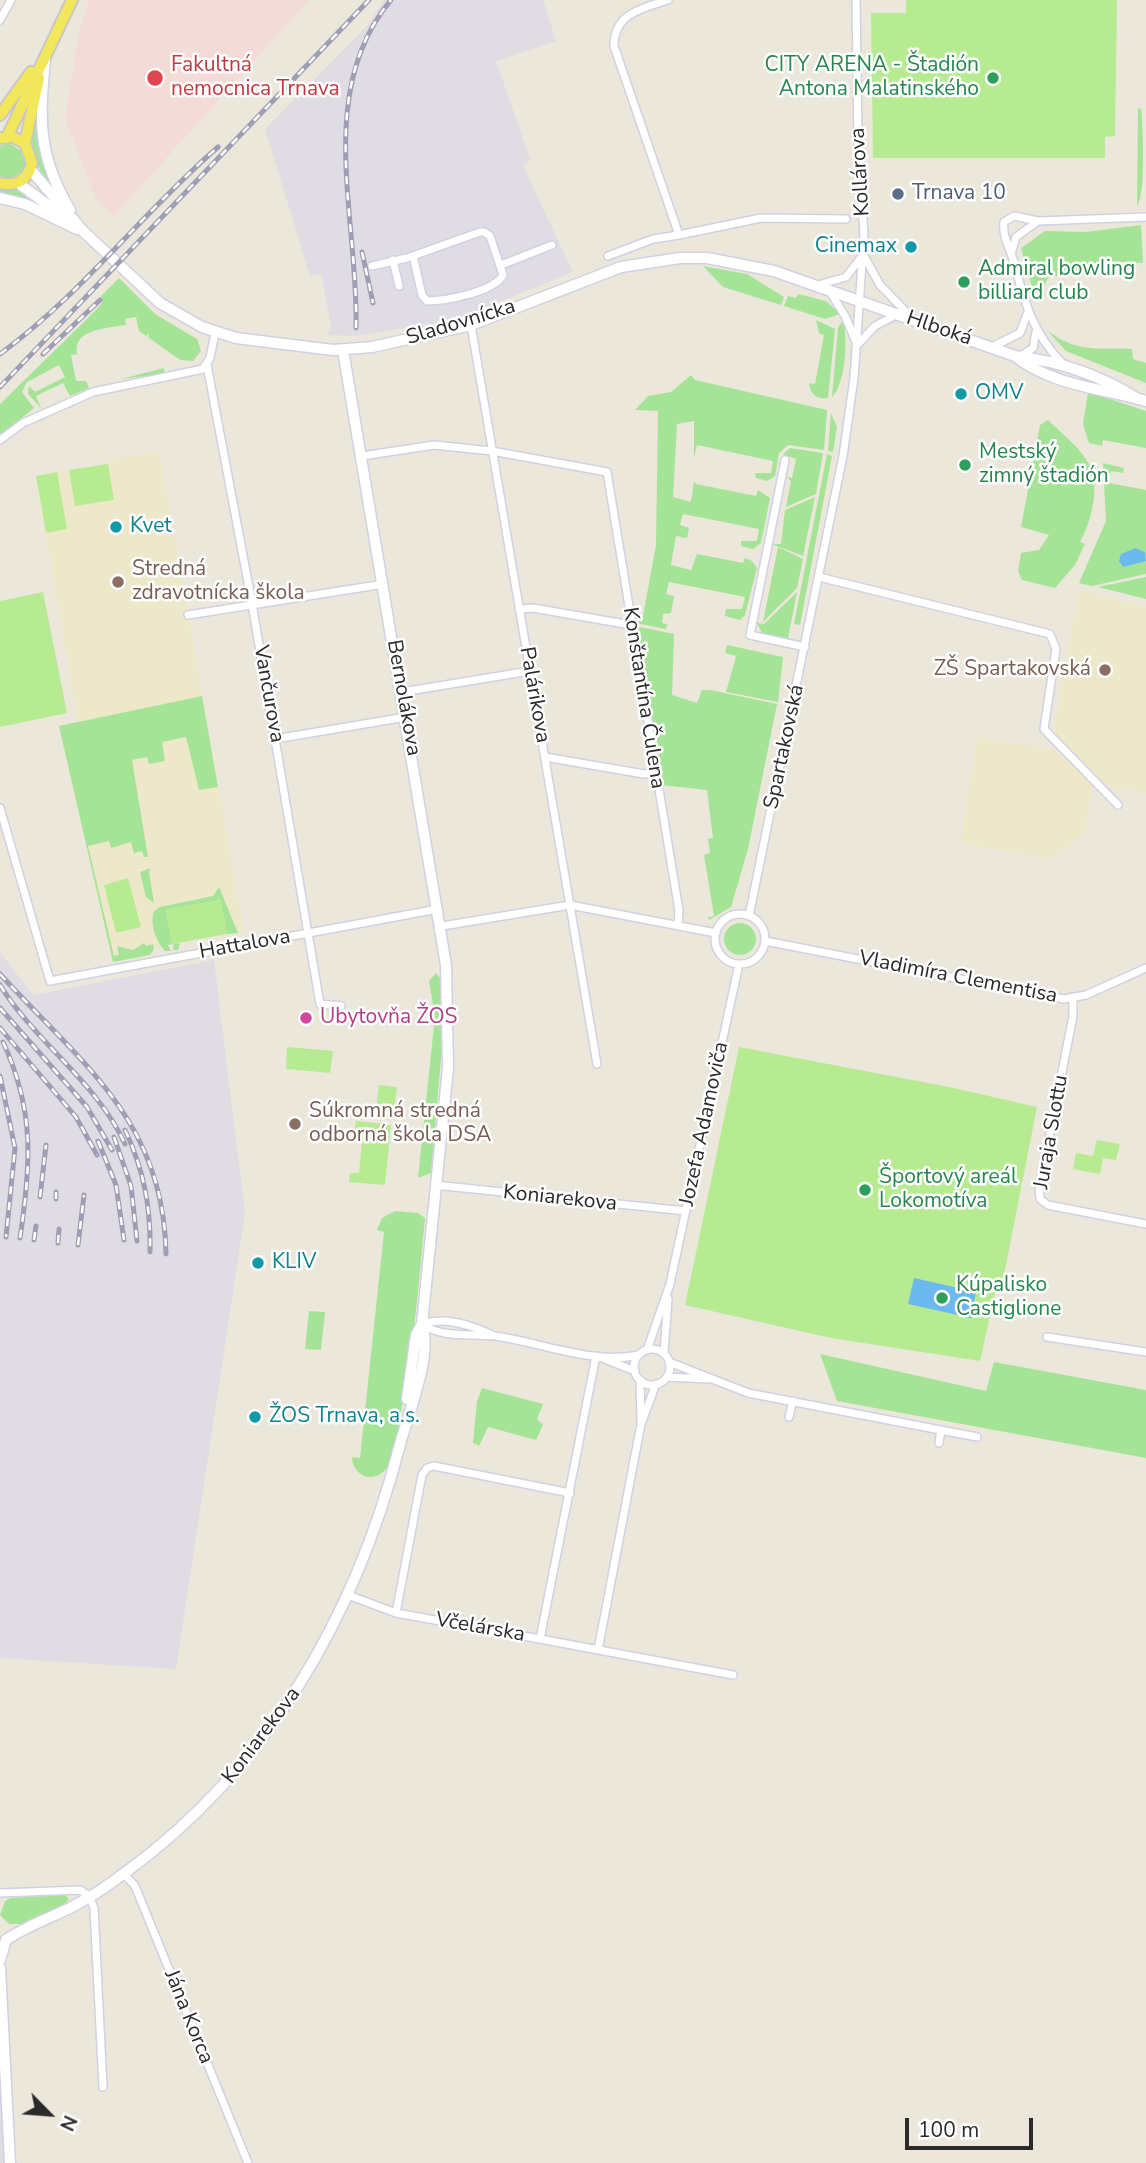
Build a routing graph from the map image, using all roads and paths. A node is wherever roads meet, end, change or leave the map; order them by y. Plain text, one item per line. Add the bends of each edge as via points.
1 (10, 0) edge
2 (72, 0) edge
3 (668, 0) edge
4 (856, 0) edge
5 (0, 20) edge
6 (45, 57) junction
7 (0, 115) edge
8 (3, 138) edge
9 (25, 143) junction
10 (31, 170) junction
11 (0, 183) edge
12 (18, 183) junction
13 (0, 198) edge
14 (1146, 211) edge
15 (1146, 217) edge
16 (1135, 218) junction
17 (846, 219) dead end
18 (1022, 220) junction
19 (1038, 221) junction
20 (1024, 230) junction
21 (83, 231) junction
22 (1004, 232) junction
23 (679, 235) junction
24 (1016, 237) junction
25 (552, 245) dead end
26 (864, 254) junction
27 (1011, 254) junction
28 (413, 256) junction
29 (608, 256) dead end
30 (393, 260) junction
31 (501, 265) junction
32 (372, 266) dead end
33 (399, 286) dead end
34 (817, 286) junction
35 (829, 290) junction
36 (862, 302) junction
37 (1027, 313) junction
38 (898, 314) junction
39 (915, 321) junction
40 (471, 325) junction
41 (1036, 332) junction
42 (215, 333) junction
43 (857, 345) junction
44 (992, 348) junction
45 (343, 350) junction
46 (1018, 356) junction
47 (1063, 364) junction
48 (208, 365) junction
49 (1142, 400) edge
50 (0, 440) edge
51 (492, 451) junction
52 (362, 456) junction
53 (785, 460) dead end
54 (819, 577) junction
55 (384, 584) junction
56 (253, 606) junction
57 (519, 609) junction
58 (188, 615) dead end
59 (631, 625) junction
60 (805, 647) junction
61 (530, 671) junction
62 (402, 692) junction
63 (406, 717) junction
64 (275, 740) junction
65 (545, 757) junction
66 (655, 772) junction
67 (1118, 805) dead end
68 (0, 808) edge
69 (570, 905) junction
70 (439, 909) junction
71 (748, 916) junction
72 (678, 924) junction
73 (442, 926) junction
74 (716, 933) junction
75 (308, 934) junction
76 (765, 941) junction
77 (739, 964) junction
78 (1146, 968) edge
79 (1073, 998) junction
80 (341, 1006) dead end
81 (449, 1049) joint
82 (597, 1064) dead end
83 (435, 1185) junction
84 (686, 1211) junction
85 (1146, 1224) edge
86 (670, 1283) junction
87 (424, 1305) junction
88 (437, 1320) junction
89 (422, 1324) junction
90 (440, 1333) junction
91 (495, 1336) junction
92 (1047, 1337) dead end
93 (423, 1348) junction
94 (647, 1350) junction
95 (1146, 1352) edge
96 (664, 1354) junction
97 (639, 1355) junction
98 (597, 1356) junction
99 (669, 1362) junction
100 (635, 1371) junction
101 (667, 1377) junction
102 (709, 1378) junction
103 (640, 1380) junction
104 (656, 1384) junction
105 (793, 1401) junction
106 (789, 1417) dead end
107 (897, 1422) junction
108 (641, 1424) junction
109 (941, 1430) junction
110 (895, 1432) dead end
111 (977, 1437) dead end
112 (401, 1439) junction
113 (939, 1443) dead end
114 (570, 1493) junction
115 (348, 1595) junction
116 (396, 1613) junction
117 (540, 1639) junction
118 (598, 1650) junction
119 (733, 1675) dead end
120 (124, 1874) junction
121 (0, 1893) edge
122 (89, 1896) junction
123 (3, 1936) edge
124 (0, 1960) edge
125 (0, 1968) edge
126 (103, 2087) dead end
127 (10, 2163) edge
128 (248, 2163) edge

1 - 5 street
2 - 6 main road
3 - 23 street via 629,14 618,24 614,46
4 - 26 street, Kollárova
6 - 7 main road
6 - 8 main road
6 - 9 main road
6 - 21 street via 40,116 44,154 58,190
8 - 9 main road
9 - 10 main road via 32,156
10 - 12 main road
10 - 21 street, Sladovnícka
11 - 12 main road
12 - 21 street, Sladovnícka
13 - 21 street via 39,209
14 - 16 street
15 - 16 street
16 - 19 street
17 - 23 street via 761,218
18 - 19 street
18 - 20 street
18 - 22 street via 1009,217
19 - 20 street
20 - 24 street
21 - 42 street, Sladovnícka via 160,303
22 - 24 street
22 - 27 street
23 - 29 street via 653,239
24 - 27 street
25 - 31 street
26 - 34 street via 846,278
26 - 36 street, Kollárova
26 - 39 street via 880,285
27 - 37 street
28 - 30 street
28 - 31 street via 484,232 490,236
28 - 31 street via 422,295 430,302 498,283 503,275
30 - 32 street
30 - 33 street
34 - 35 street, Sladovnícka
34 - 40 street, Sladovnícka via 738,262 707,258 657,261 598,274
35 - 36 street, Sladovnícka
35 - 43 street
36 - 38 street, Hlboká
36 - 43 street, Spartakovská
37 - 41 street
37 - 44 street via 1020,333
38 - 39 street, Hlboká
38 - 43 street via 875,326
39 - 44 street, Hlboká
40 - 45 street, Sladovnícka
40 - 51 street, Palárikova
41 - 46 street via 1032,348
41 - 47 street
42 - 45 street, Sladovnícka
42 - 48 street
43 - 54 street, Spartakovská via 845,445
44 - 46 street, Hlboká
45 - 52 street, Bernolákova
46 - 47 street, Hlboká
46 - 49 street, Hlboká via 1027,366 1110,395
47 - 49 street, Hlboká
48 - 50 street via 198,372 93,392 23,423
48 - 56 street, Vančurova
51 - 52 street via 434,445
51 - 57 street, Palárikova
51 - 59 street, Konštantína Čulena via 607,472
52 - 55 street, Bernolákova
53 - 60 street via 751,635
54 - 60 street, Spartakovská
54 - 67 street via 1046,631 1056,643 1044,729
55 - 56 street
55 - 62 street, Bernolákova
56 - 58 street
56 - 64 street, Vančurova
57 - 59 street
57 - 61 street, Palárikova
59 - 66 street, Konštantína Čulena
60 - 71 street, Spartakovská
61 - 62 street
61 - 65 street, Palárikova
62 - 63 street, Bernolákova
63 - 64 street
63 - 70 street, Bernolákova
64 - 75 street, Vančurova
65 - 66 street
65 - 69 street, Palárikova
66 - 72 street, Konštantína Čulena
68 - 75 street, Hattalova via 50,981
69 - 72 street
69 - 73 street
69 - 82 street, Palárikova
70 - 73 street, Bernolákova
70 - 75 street, Hattalova
71 - 74 street via 726,918
71 - 76 street via 763,928
72 - 74 street
73 - 81 street, Bernolákova
74 - 77 street via 719,952
75 - 80 street, Vančurova via 320,1004
76 - 77 street via 755,959
76 - 79 street, Vladimíra Clementisa
77 - 84 street, Jozefa Adamoviča
78 - 79 street, Vladimíra Clementisa
79 - 85 street, Juraja Slottu via 1040,1199 1048,1205
81 - 83 street, Koniarekova
83 - 84 street, Koniarekova
83 - 87 street, Koniarekova
84 - 86 street, Jozefa Adamoviča
86 - 94 street, Jozefa Adamoviča
86 - 96 street, Jozefa Adamoviča
87 - 88 street
87 - 89 street, Koniarekova
88 - 89 street
88 - 91 street
89 - 90 street
89 - 93 street, Koniarekova
89 - 112 street, Koniarekova via 416,1335
90 - 91 street
90 - 93 street
91 - 98 street
92 - 95 street
93 - 112 street, Koniarekova
94 - 96 street
94 - 97 street
96 - 99 street
97 - 98 street
97 - 100 street
98 - 100 street
98 - 114 street, Včelárska
99 - 101 street
99 - 102 street
100 - 103 street
101 - 102 street
101 - 104 street
102 - 105 street via 748,1393
103 - 104 street
103 - 108 street
104 - 108 street
105 - 106 street
105 - 107 street
107 - 109 street
107 - 110 street
108 - 118 street
109 - 111 street
109 - 113 street
112 - 115 street, Koniarekova via 383,1507
114 - 116 street via 427,1468
114 - 117 street, Včelárska
115 - 116 street, Včelárska
115 - 120 street, Koniarekova via 306,1677 247,1760 189,1820
116 - 117 street, Včelárska
117 - 118 street
118 - 119 street
120 - 122 street, Koniarekova
120 - 128 street, Jána Korca via 135,1886
121 - 122 street via 80,1890
122 - 123 street, Koniarekova
122 - 126 street via 94,1908
123 - 124 street
125 - 127 street

